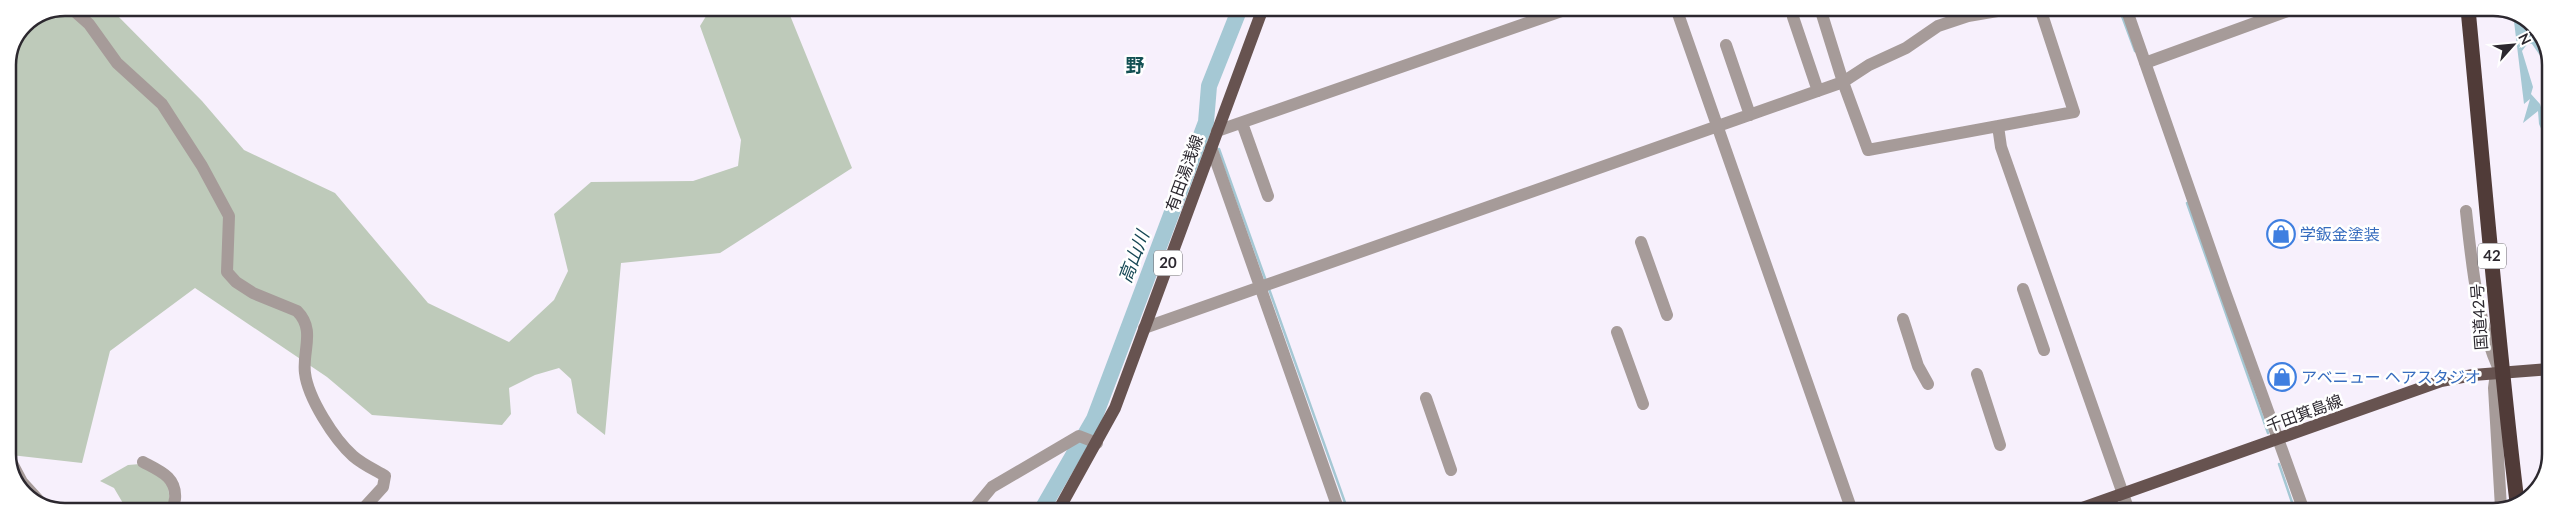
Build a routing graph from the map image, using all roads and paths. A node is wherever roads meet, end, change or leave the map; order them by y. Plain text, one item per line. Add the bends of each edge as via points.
1 (80, 16) edge
2 (1260, 16) edge
3 (1547, 16) edge
4 (1679, 16) edge
5 (1820, 16) edge
6 (1969, 16) edge
7 (2043, 16) edge
8 (2129, 16) edge
9 (2274, 16) edge
10 (2469, 16) edge
11 (1793, 17) dead end
12 (1726, 46) dead end
13 (2145, 63) junction
14 (1843, 82) junction
15 (1818, 90) junction
16 (1750, 115) junction
17 (1242, 123) junction
18 (1717, 126) junction
19 (1998, 126) junction
20 (1217, 131) junction
21 (1211, 147) junction
22 (1268, 196) dead end
23 (2466, 211) dead end
24 (1641, 242) dead end
25 (1260, 286) junction
26 (2023, 289) dead end
27 (1667, 315) dead end
28 (1903, 319) dead end
29 (1144, 328) junction
30 (1617, 332) dead end
31 (2044, 350) dead end
32 (2542, 370) edge
33 (2503, 373) junction
34 (1977, 374) dead end
35 (1928, 384) dead end
36 (1426, 398) dead end
37 (1643, 404) dead end
38 (2279, 439) junction
39 (1097, 443) junction
40 (2000, 445) dead end
41 (143, 462) dead end
42 (1451, 470) dead end
43 (2123, 494) junction
44 (2517, 496) edge
45 (2501, 502) edge
46 (173, 503) edge
47 (368, 503) edge
48 (979, 503) edge
49 (1063, 503) edge
50 (1336, 503) edge
51 (1849, 503) edge
52 (2097, 503) edge
53 (2126, 503) edge
54 (2301, 503) edge

1 - 47 street via 117,63 162,104 202,166 228,216 227,272 253,293 301,315 308,333 304,373 331,432 353,456 385,476 383,486
2 - 20 main road, 有田湯浅線 / 20
3 - 17 street
4 - 18 street
5 - 14 street
6 - 14 street via 1938,26 1906,48 1869,65
7 - 19 street via 2074,112
8 - 13 street
9 - 13 street
10 - 33 highway, 国道42号 / 42
11 - 15 street
12 - 16 street
13 - 38 street
14 - 15 street
14 - 19 street via 1868,150
15 - 16 street
16 - 18 street
17 - 20 street
17 - 22 street
18 - 25 street
18 - 51 street
19 - 43 street via 2001,147
20 - 21 main road, 有田湯浅線 / 20
21 - 25 street
21 - 29 main road, 有田湯浅線 / 20
23 - 33 street via 2473,281 2489,347
24 - 27 street
25 - 29 street
25 - 50 street
26 - 31 street
28 - 35 street
29 - 39 main road, 有田湯浅線 / 20 via 1115,408
30 - 37 street
32 - 33 main road, 千田箕島線
33 - 38 main road, 千田箕島線 via 2441,381
33 - 44 highway, 国道42号 / 42
33 - 45 street via 2494,388
34 - 40 street
36 - 42 street
38 - 43 main road, 千田箕島線
38 - 54 street
39 - 48 street via 1079,436 992,487
39 - 49 main road, 有田湯浅線 / 20
41 - 46 street via 173,482
43 - 52 main road, 千田箕島線
43 - 53 street

